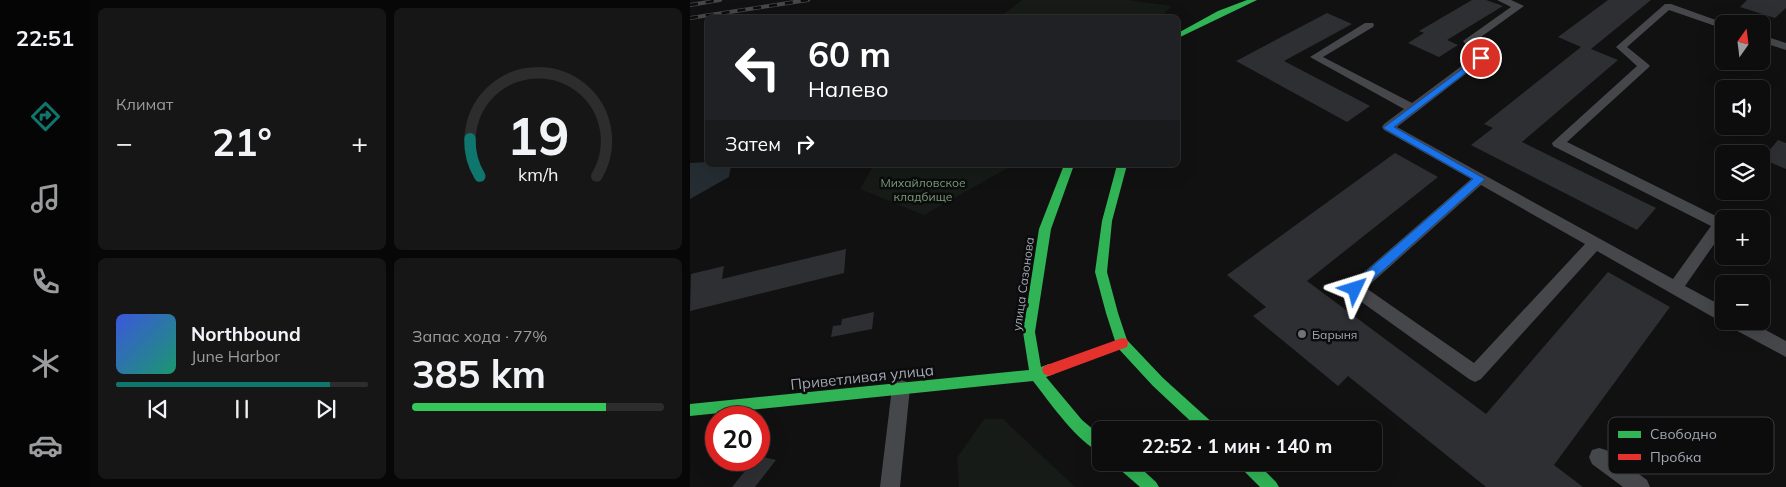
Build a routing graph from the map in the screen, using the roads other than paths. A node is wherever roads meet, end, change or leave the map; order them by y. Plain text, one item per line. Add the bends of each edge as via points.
1 (1253, 0) edge
2 (1502, 0) edge
3 (1220, 13) junction
4 (1715, 23) edge
5 (1369, 26) dead end
6 (1180, 35) edge
7 (1194, 40) dead end
8 (1770, 41) edge
9 (1786, 47) edge
10 (1413, 109) junction
11 (1068, 167) edge
12 (1121, 167) edge
13 (1480, 179) junction
14 (1595, 243) junction
15 (1675, 288) junction
16 (1715, 310) edge
17 (1750, 330) edge
18 (1122, 343) junction
19 (1786, 350) edge
20 (1036, 375) junction
21 (900, 388) junction
22 (690, 410) edge
23 (1200, 421) edge
24 (1092, 438) edge
25 (1598, 457) dead end
26 (1608, 464) edge
27 (1132, 471) edge
28 (1254, 471) edge
29 (1622, 474) edge
30 (890, 487) edge
31 (1151, 487) edge
32 (1271, 487) edge
33 (1640, 487) edge

1 - 3 main road
2 - 10 lane via 1519,6 1468,41 1481,58
3 - 6 main road
3 - 7 main road
4 - 15 lane via 1668,6 1620,48 1644,66 1558,143 1720,224
5 - 10 lane via 1315,57
8 - 9 lane
10 - 13 lane via 1388,128
11 - 20 main road, улица Сазонова via 1045,229 1033,304 1029,332
12 - 18 main road via 1107,221 1102,272
13 - 14 lane
13 - 14 lane via 1355,289 1475,374
14 - 15 lane
15 - 16 lane
17 - 19 lane
18 - 20 main road, Приветливая улица
18 - 23 main road
20 - 21 main road, Приветливая улица
20 - 24 main road via 1077,425
21 - 22 main road, Приветливая улица
21 - 30 lane
25 - 26 lane
27 - 31 main road
28 - 32 main road
29 - 33 lane

